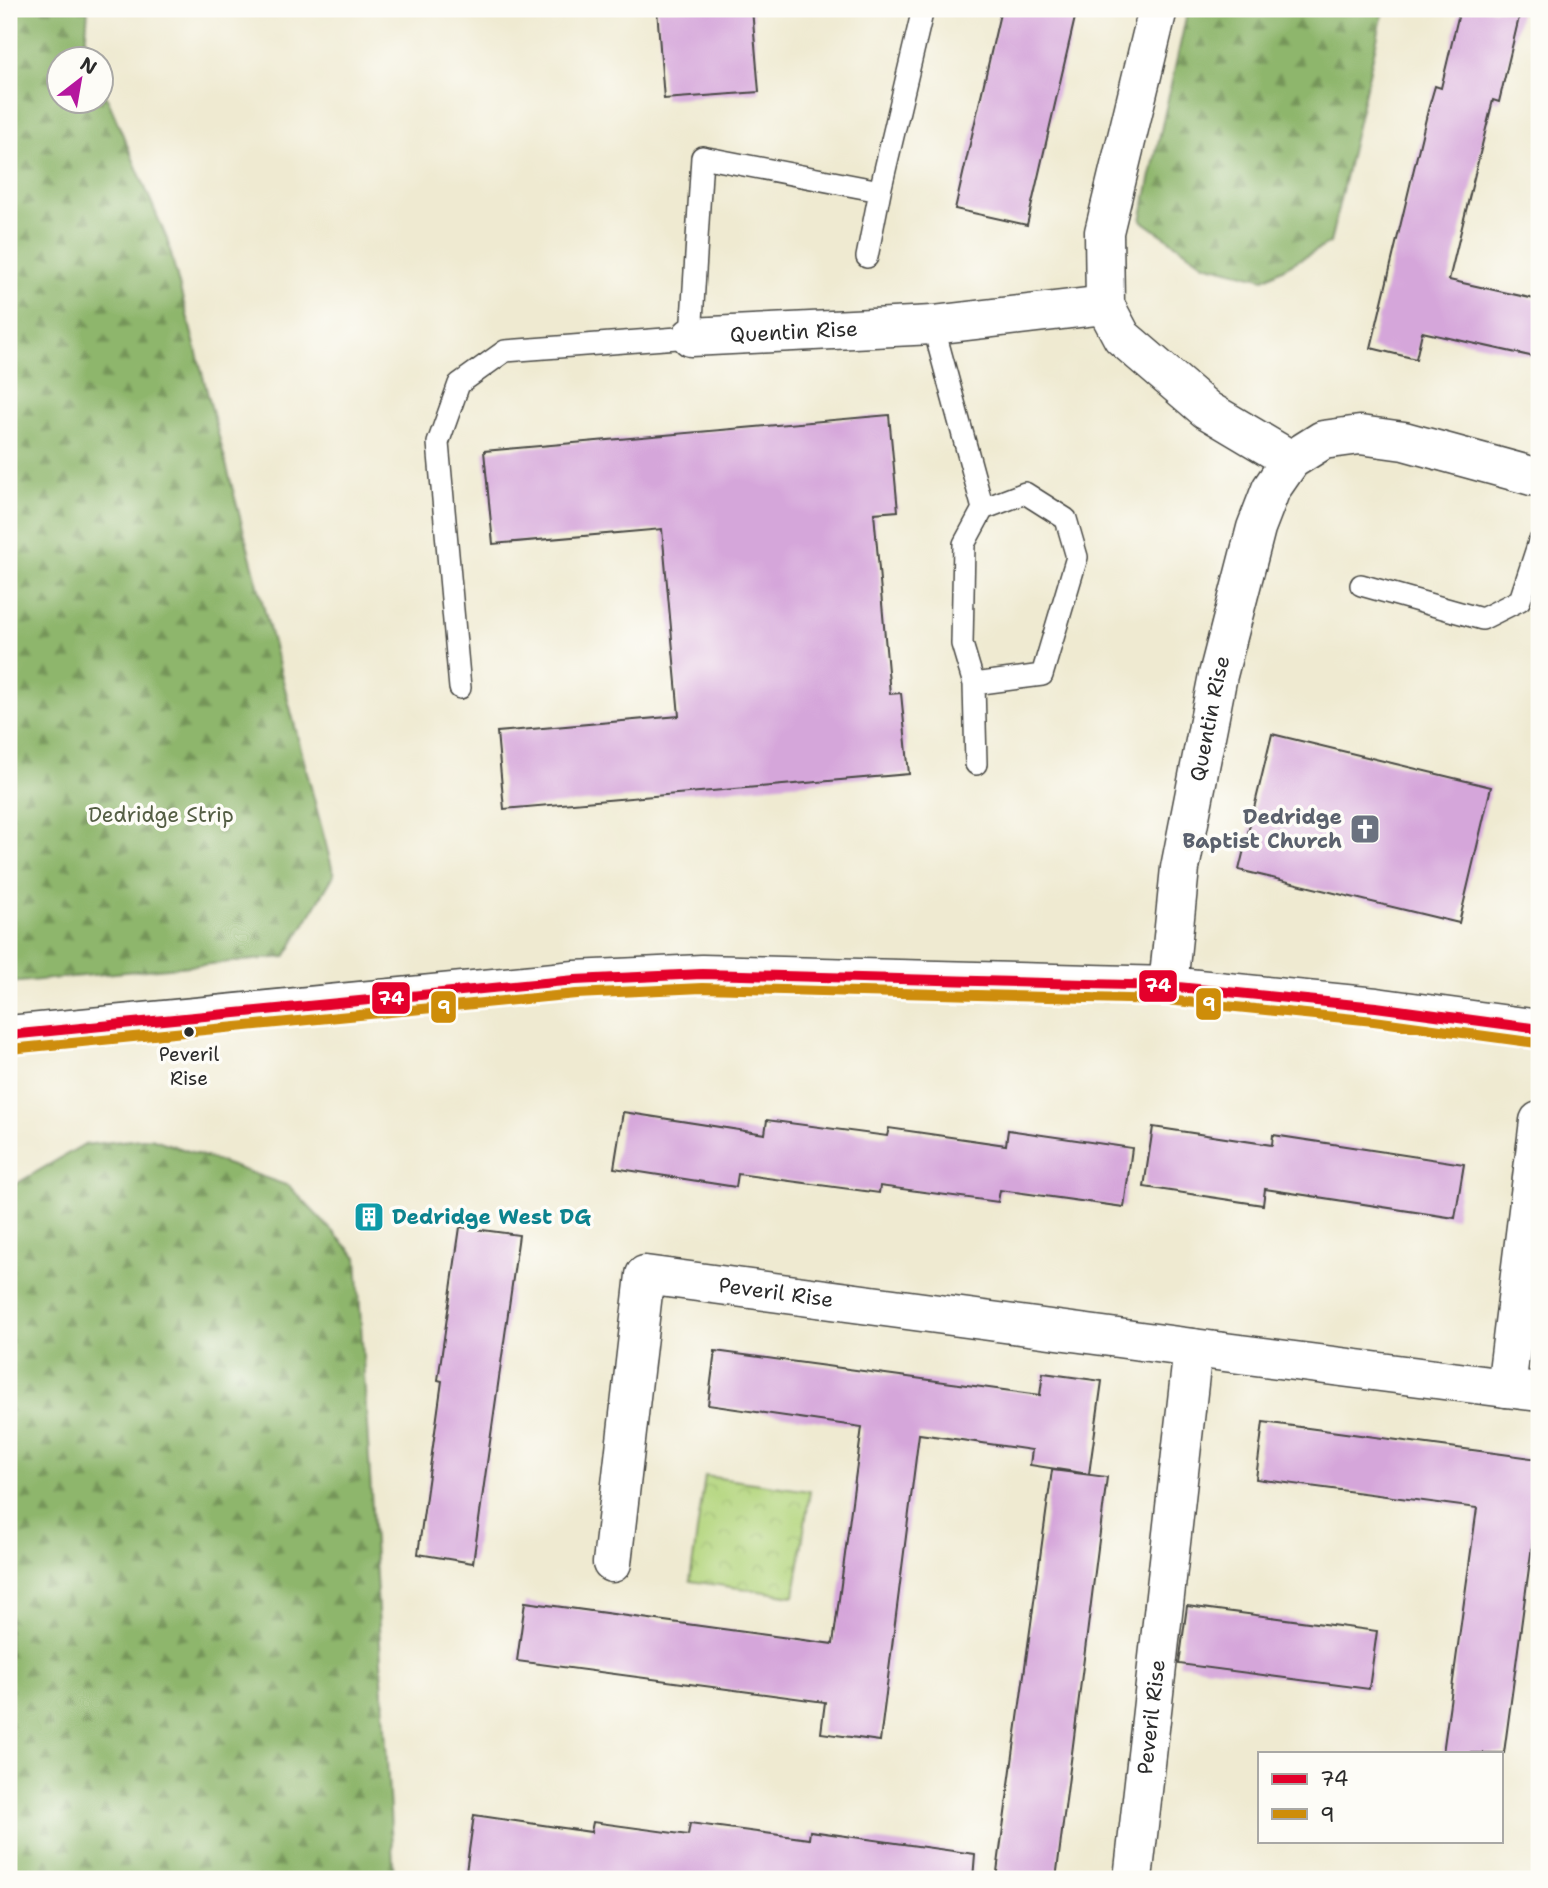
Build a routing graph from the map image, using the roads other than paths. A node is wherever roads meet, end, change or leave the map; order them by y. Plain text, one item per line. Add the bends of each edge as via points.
1 (923, 9) edge
2 (1158, 9) edge
3 (880, 191) junction
4 (867, 257) dead end
5 (1105, 305) junction
6 (933, 324) junction
7 (691, 337) junction
8 (1291, 460) junction
9 (1539, 478) edge
10 (983, 509) junction
11 (1539, 541) edge
12 (1361, 585) dead end
13 (974, 684) junction
14 (460, 688) dead end
15 (976, 764) dead end
16 (1168, 986) junction
17 (1539, 1029) edge
18 (9, 1035) edge
19 (1539, 1121) edge
20 (1193, 1348) junction
21 (1523, 1390) edge
22 (612, 1563) dead end
23 (1133, 1879) edge

1 - 3 lane
2 - 5 street via 1104,232
3 - 4 lane
3 - 7 lane via 702,157
5 - 6 street, Quentin Rise
5 - 8 street via 1122,337 1197,402
6 - 7 street, Quentin Rise
6 - 10 lane
7 - 14 lane via 505,351 459,384 438,443
8 - 9 street, Quentin Rise via 1323,440 1360,435 1404,441
8 - 16 street, Quentin Rise via 1271,489 1256,528 1218,675 1180,868
10 - 13 lane via 964,544 961,644
10 - 13 lane via 1025,493 1066,519 1077,557 1042,675
11 - 12 lane via 1520,600 1482,619
13 - 15 lane
16 - 17 street
16 - 18 street via 702,974 575,980
19 - 21 street, Peveril Rise
20 - 21 street, Peveril Rise
20 - 22 street, Peveril Rise via 645,1275
20 - 23 street, Peveril Rise

